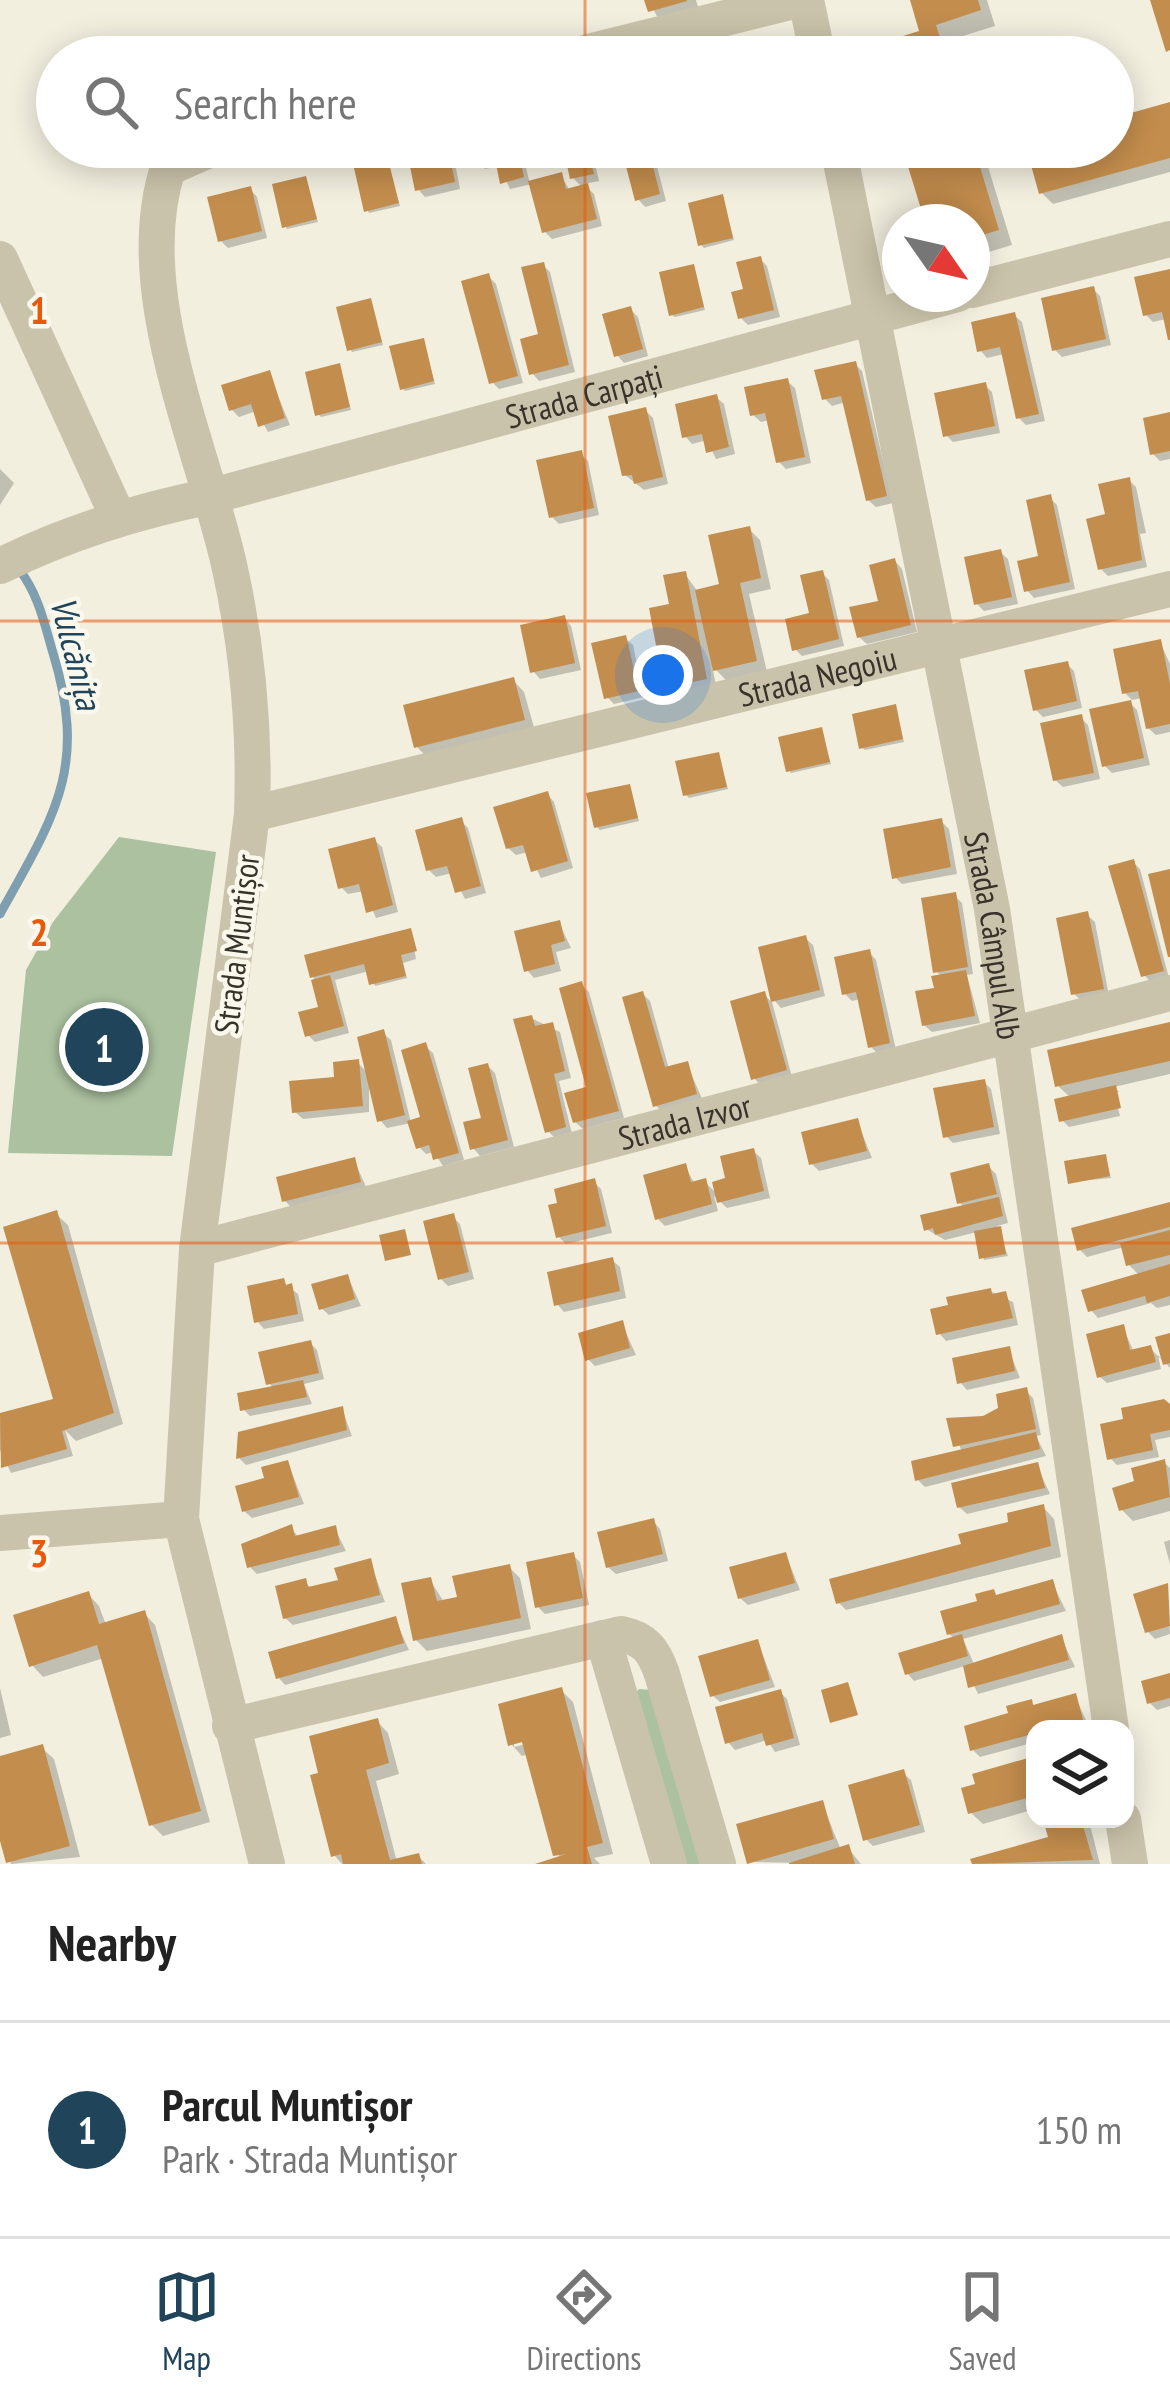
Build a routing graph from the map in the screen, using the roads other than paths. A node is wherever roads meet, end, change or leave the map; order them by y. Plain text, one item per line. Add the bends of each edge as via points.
1 (802, 0) edge
2 (654, 36) edge
3 (812, 36) edge
4 (168, 168) edge
5 (843, 168) edge
6 (1170, 239) edge
7 (0, 260) edge
8 (990, 285) edge
9 (890, 312) edge
10 (875, 316) junction
11 (212, 496) junction
12 (118, 517) junction
13 (15, 559) edge
14 (1170, 589) edge
15 (941, 649) junction
16 (252, 814) junction
17 (1170, 993) edge
18 (1010, 1035) junction
19 (197, 1249) junction
20 (181, 1519) junction
21 (0, 1533) edge
22 (603, 1639) junction
23 (1110, 1720) edge
24 (230, 1726) junction
25 (1125, 1828) edge
26 (268, 1864) edge
27 (669, 1864) edge
28 (718, 1864) edge
29 (1130, 1864) edge

1 - 2 street
1 - 3 street
4 - 11 street, Strada Muntișor via 157,203 155,264
5 - 10 street, Strada Câmpul Alb
6 - 8 street
7 - 12 street
9 - 10 street, Strada Carpați
10 - 11 street, Strada Carpați
10 - 15 street, Strada Câmpul Alb
11 - 12 street, Strada Carpați
11 - 16 street, Strada Muntișor via 246,656
12 - 13 street, Strada Carpați
14 - 15 street, Strada Negoiu
15 - 16 street, Strada Negoiu
15 - 18 street, Strada Câmpul Alb
16 - 19 street, Strada Muntișor
17 - 18 street, Strada Izvor
18 - 19 street, Strada Izvor
18 - 23 street, Strada Câmpul Alb
19 - 20 street, Strada Muntișor
20 - 21 street
20 - 24 street, Strada Muntișor
22 - 24 street
22 - 27 street
22 - 28 street via 637,1638 657,1659
24 - 26 street, Strada Muntișor
25 - 29 street

